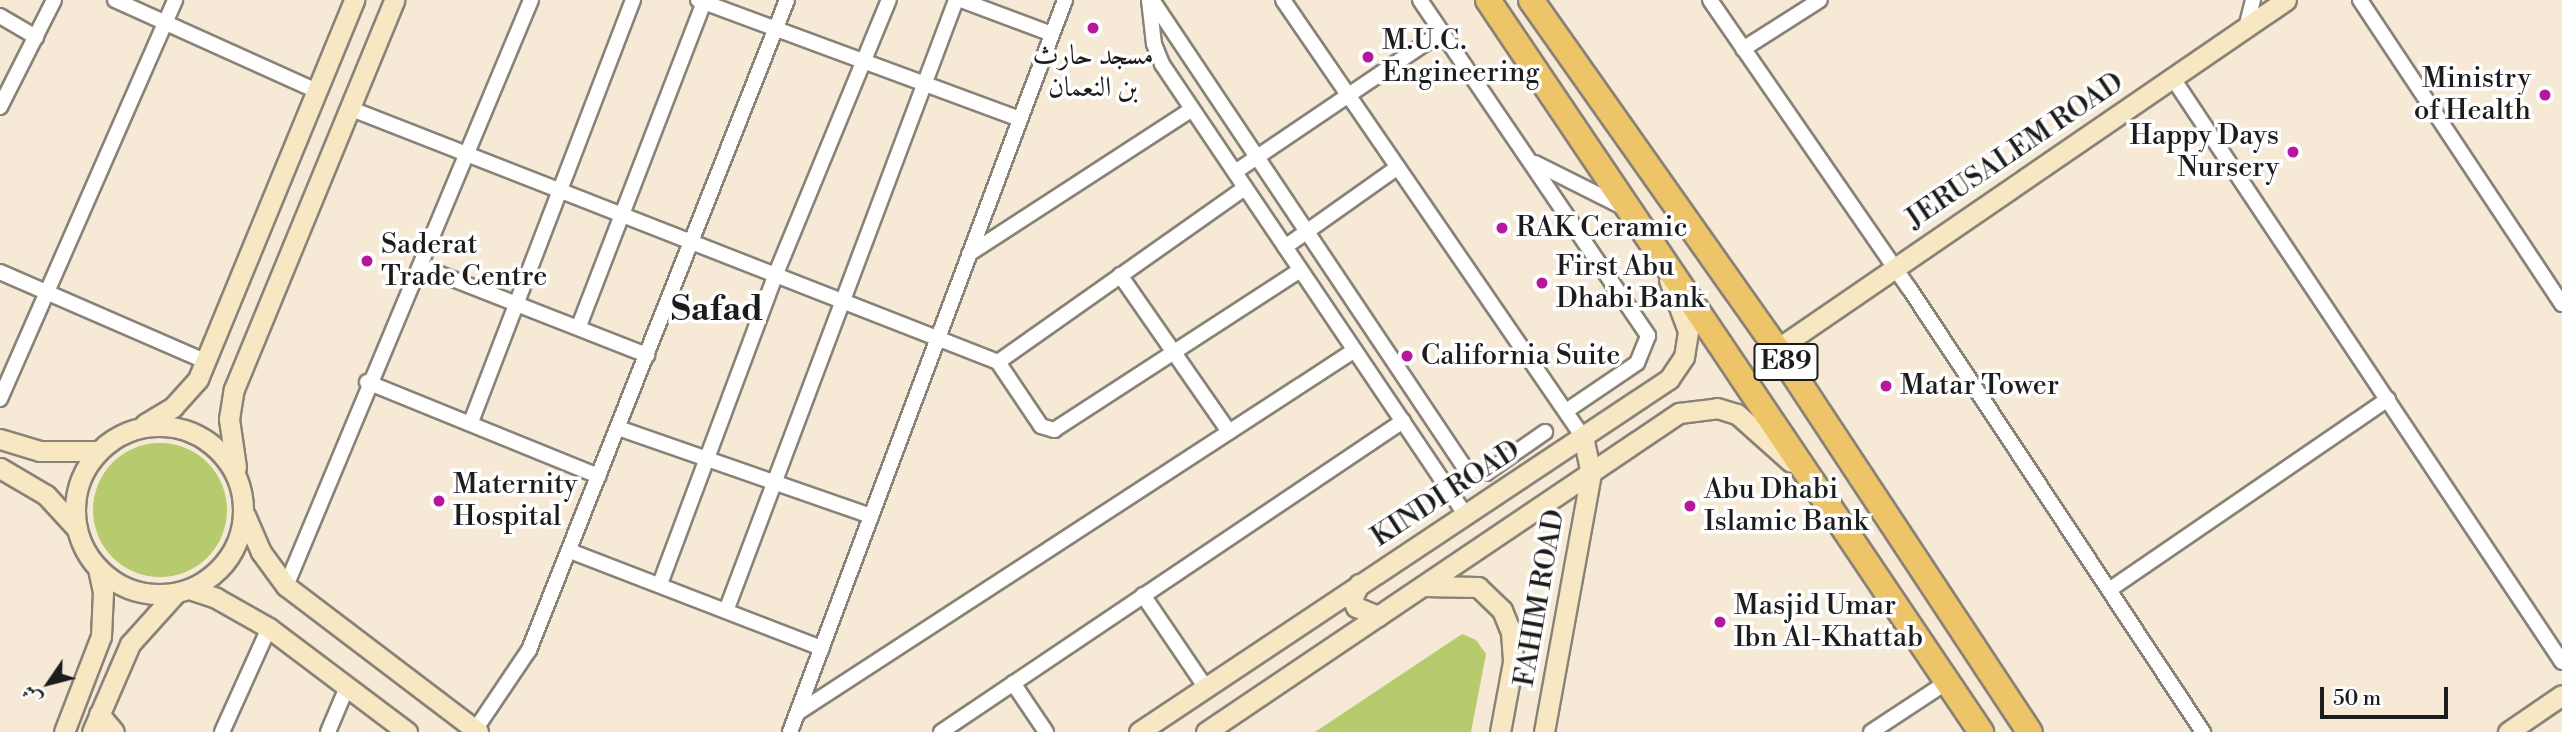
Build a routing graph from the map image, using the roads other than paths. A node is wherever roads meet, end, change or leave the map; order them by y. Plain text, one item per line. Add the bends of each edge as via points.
1 (54, 0) edge
2 (115, 0) edge
3 (175, 0) edge
4 (354, 0) edge
5 (394, 0) edge
6 (531, 0) edge
7 (633, 0) edge
8 (787, 0) edge
9 (889, 0) edge
10 (958, 0) edge
11 (1065, 0) edge
12 (1151, 0) edge
13 (1283, 0) edge
14 (1420, 0) edge
15 (1488, 0) edge
16 (1531, 0) edge
17 (1710, 0) edge
18 (1820, 0) edge
19 (2253, 0) edge
20 (2286, 0) edge
21 (2360, 0) edge
22 (703, 1) edge
23 (0, 16) edge
24 (166, 22) junction
25 (2246, 28) junction
26 (776, 29) junction
27 (1443, 32) junction
28 (1052, 34) junction
29 (36, 37) junction
30 (1743, 49) junction
31 (866, 62) junction
32 (2172, 77) junction
33 (924, 84) junction
34 (317, 91) junction
35 (1350, 95) junction
36 (0, 107) edge
37 (349, 108) junction
38 (1192, 109) junction
39 (1019, 119) junction
40 (467, 156) junction
41 (1259, 157) junction
42 (1531, 160) junction
43 (1398, 167) junction
44 (1235, 172) junction
45 (1245, 188) junction
46 (560, 190) junction
47 (1630, 210) junction
48 (623, 215) junction
49 (1308, 231) junction
50 (692, 243) junction
51 (1285, 247) junction
52 (1659, 252) junction
53 (969, 254) junction
54 (422, 267) junction
55 (1895, 267) junction
56 (1300, 270) junction
57 (0, 272) edge
58 (1121, 275) junction
59 (775, 276) junction
60 (47, 292) junction
61 (516, 302) junction
62 (842, 303) junction
63 (2562, 304) edge
64 (579, 326) junction
65 (936, 341) junction
66 (1777, 349) junction
67 (1355, 350) junction
68 (1174, 352) junction
69 (647, 355) junction
70 (205, 362) junction
71 (998, 362) junction
72 (367, 382) junction
73 (0, 399) edge
74 (2388, 399) junction
75 (1566, 411) junction
76 (1403, 421) junction
77 (471, 422) junction
78 (618, 428) junction
79 (132, 429) junction
80 (1230, 432) junction
81 (1545, 432) dead end
82 (1583, 437) junction
83 (0, 439) edge
84 (97, 451) junction
85 (708, 460) junction
86 (0, 468) edge
87 (1591, 474) junction
88 (599, 476) junction
89 (775, 482) junction
90 (1812, 482) junction
91 (240, 485) junction
92 (244, 510) junction
93 (1465, 514) junction
94 (872, 516) junction
95 (77, 529) junction
96 (570, 551) junction
97 (98, 568) junction
98 (660, 584) junction
99 (1359, 584) junction
100 (286, 586) junction
101 (1423, 586) junction
102 (2109, 590) junction
103 (183, 591) junction
104 (1143, 596) junction
105 (726, 611) junction
106 (1378, 616) junction
107 (269, 628) junction
108 (822, 648) junction
109 (2562, 662) edge
110 (1947, 682) junction
111 (1013, 683) junction
112 (347, 687) junction
113 (1206, 688) junction
114 (2562, 695) edge
115 (799, 712) junction
116 (95, 723) edge
117 (477, 731) edge
118 (64, 732) edge
119 (114, 732) edge
120 (222, 732) edge
121 (328, 732) edge
122 (407, 732) edge
123 (790, 732) edge
124 (941, 732) edge
125 (1046, 732) edge
126 (1139, 732) edge
127 (1206, 732) edge
128 (1500, 732) edge
129 (1544, 732) edge
130 (1871, 732) edge
131 (1980, 732) edge
132 (2030, 732) edge
133 (2203, 732) edge
134 (2508, 732) edge

1 - 29 street
2 - 24 street
3 - 24 street
4 - 34 street
5 - 37 street
6 - 40 street
7 - 46 street
8 - 26 street
9 - 31 street
10 - 28 street
10 - 33 street
11 - 28 street
12 - 38 street via 1157,55
12 - 41 street
13 - 35 street
14 - 27 street
15 - 47 highway, E89
16 - 66 highway, E89
17 - 30 street
18 - 30 street
19 - 25 street
20 - 25 street, JERUSALEM ROAD
21 - 63 street
22 - 26 street
22 - 48 street
23 - 29 street
24 - 34 street
24 - 60 street
25 - 32 street, JERUSALEM ROAD
26 - 31 street
26 - 50 street
27 - 35 street
27 - 42 street
28 - 39 street
29 - 36 street
30 - 55 street
31 - 33 street
31 - 59 street
32 - 55 street, JERUSALEM ROAD
32 - 74 street
33 - 39 street
33 - 62 street
34 - 70 street
35 - 41 street
35 - 43 street
37 - 40 street
37 - 91 street via 234,389 231,448
38 - 44 street
38 - 53 street
39 - 53 street
40 - 46 street
40 - 54 street
41 - 44 street
41 - 49 street
42 - 47 street
42 - 75 street via 1648,336 1637,363
43 - 49 street
43 - 75 street
44 - 45 street
45 - 51 street
45 - 58 street
46 - 48 street
46 - 61 street
47 - 52 highway, E89
48 - 50 street
48 - 64 street
49 - 51 street
49 - 81 street via 1465,468 1486,472
50 - 59 street
50 - 69 street
51 - 56 street
52 - 82 street, KINDI ROAD via 1688,331 1684,358 1669,379
52 - 90 highway, E89
53 - 65 street
54 - 61 street
54 - 72 street
55 - 66 street, JERUSALEM ROAD
55 - 102 street
56 - 67 street
56 - 68 street
57 - 60 street
58 - 68 street
58 - 71 street
59 - 62 street
59 - 85 street
60 - 70 street
60 - 73 street
61 - 64 street
61 - 77 street
62 - 65 street
62 - 89 street
64 - 69 street
65 - 71 street
65 - 94 street
66 - 132 highway, E89
67 - 76 street
67 - 80 street
68 - 71 street via 1054,430 1041,426
68 - 80 street
69 - 78 street
70 - 79 street via 186,396 156,419
72 - 77 street
72 - 100 street
74 - 102 street
74 - 109 street
75 - 82 street
76 - 93 street
76 - 104 street
77 - 88 street
78 - 85 street
78 - 88 street
79 - 84 street
79 - 91 street via 165,425 197,434 224,456
80 - 115 street
82 - 87 street
82 - 93 street, KINDI ROAD
83 - 84 street via 40,451
84 - 95 street via 76,494
85 - 89 street
85 - 98 street
86 - 95 street via 46,495
87 - 90 street via 1679,413 1717,408 1746,419
87 - 101 street
87 - 129 street, FAHIM ROAD
88 - 96 street
89 - 94 street
89 - 105 street
90 - 110 highway, E89
91 - 92 street
92 - 100 street via 261,552
92 - 103 street via 233,552 214,574
93 - 99 street, KINDI ROAD
94 - 108 street
95 - 97 street
96 - 98 street
96 - 117 street via 529,650
97 - 103 street via 134,590
97 - 118 street via 103,592 101,636
98 - 105 street
99 - 106 street via 1352,599 1356,607
99 - 113 street, KINDI ROAD
100 - 117 street
101 - 106 street
101 - 128 street, FAHIM ROAD via 1478,587 1502,610 1511,632 1513,662
102 - 133 street
103 - 107 street via 216,598
103 - 116 street via 130,644
104 - 111 street
104 - 113 street
105 - 108 street
106 - 127 street
107 - 112 street
107 - 120 street
108 - 115 street
110 - 130 street
110 - 131 highway, E89
111 - 124 street
111 - 125 street
112 - 121 street
112 - 122 street
113 - 126 street, KINDI ROAD
114 - 134 street
115 - 123 street
116 - 119 street

